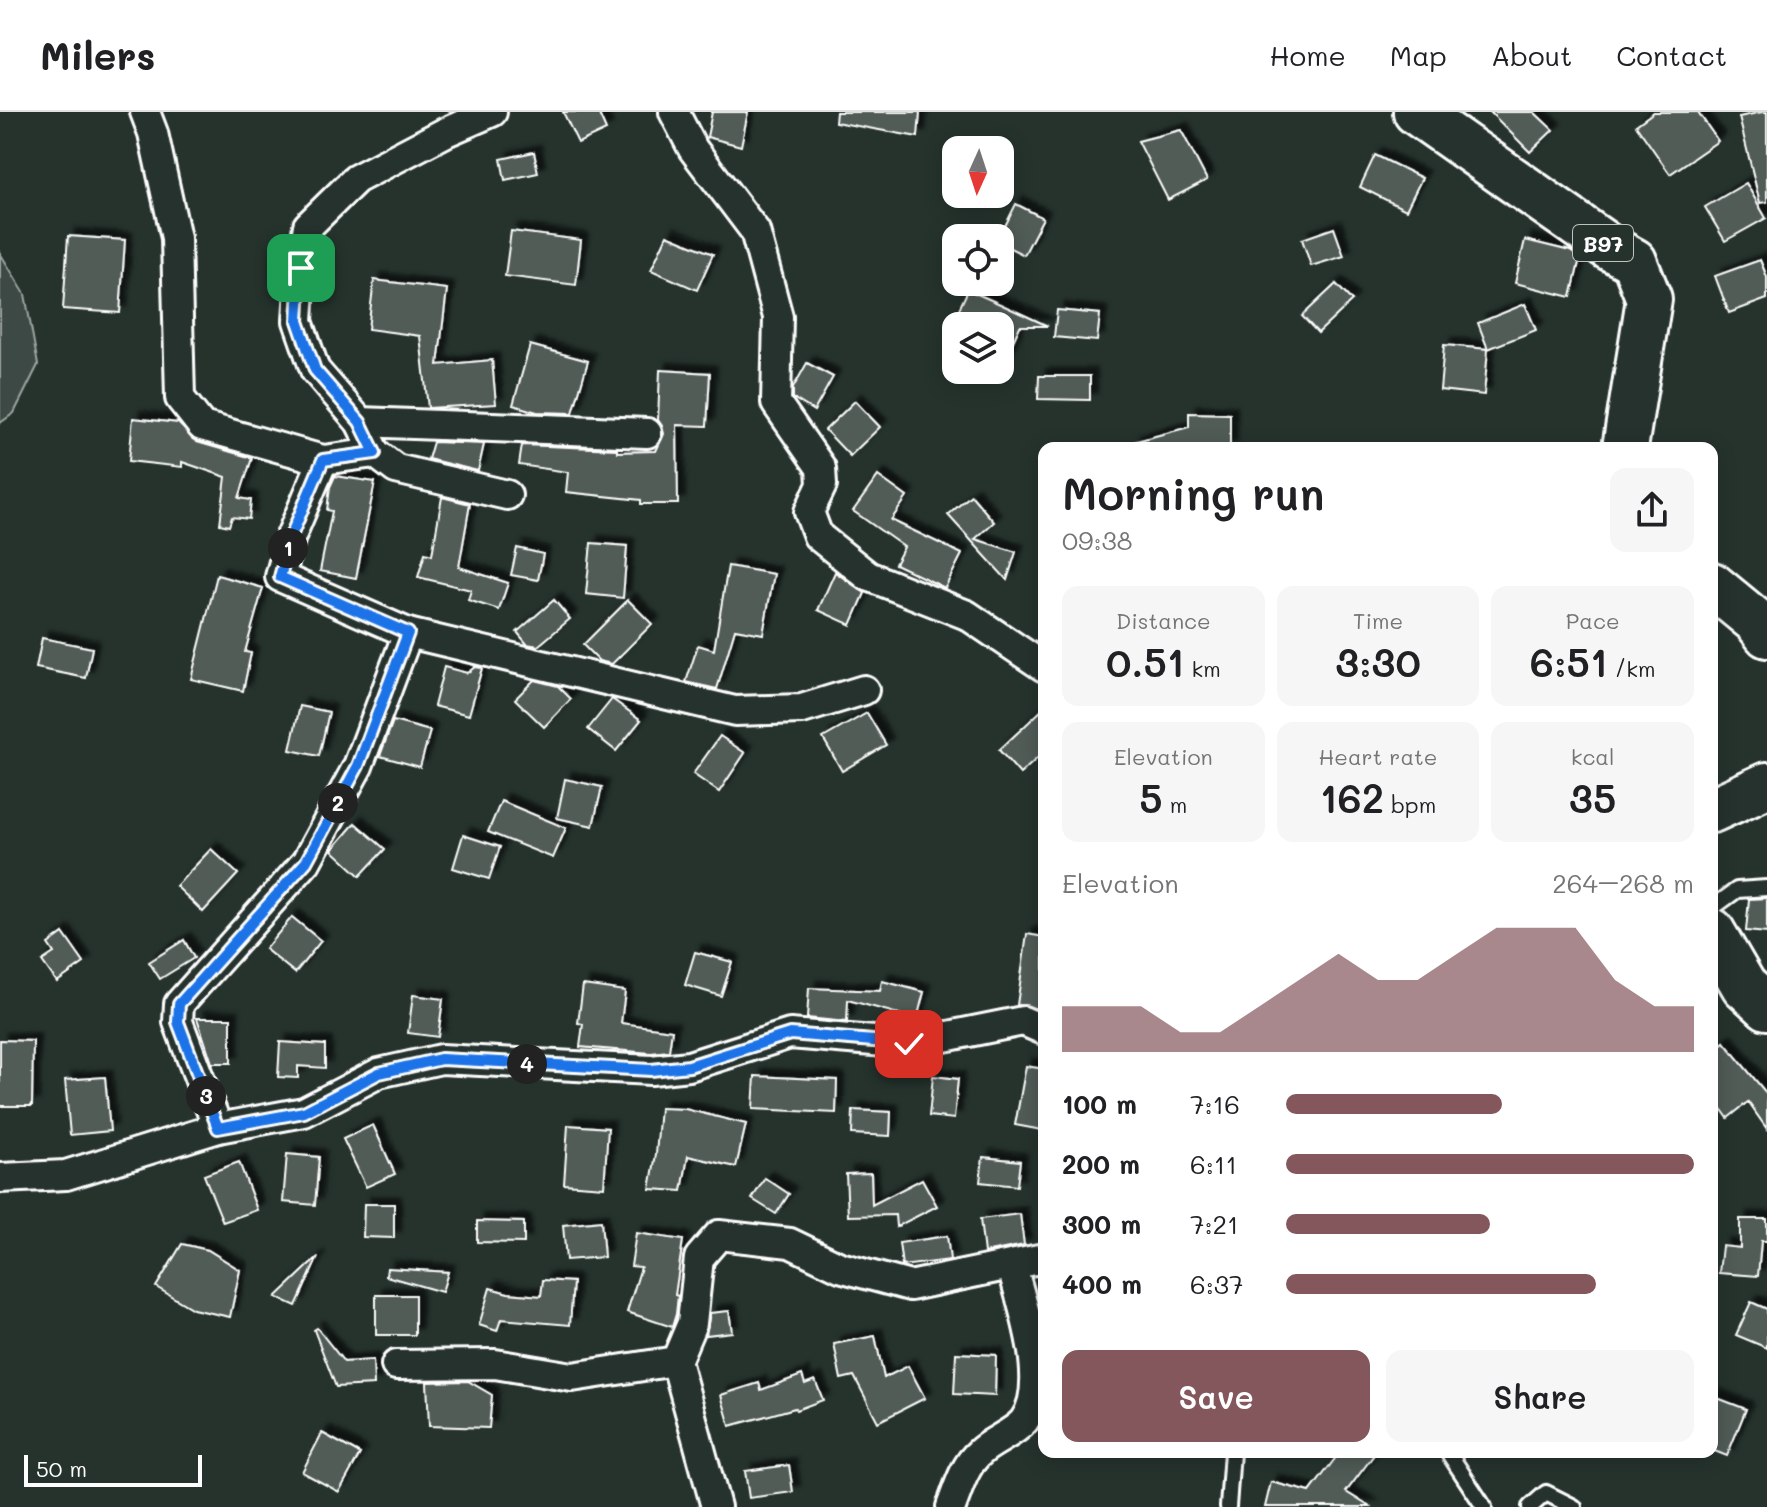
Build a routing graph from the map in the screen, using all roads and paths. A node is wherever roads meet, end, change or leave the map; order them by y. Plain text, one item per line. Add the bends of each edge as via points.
1 (145, 112) edge
2 (492, 112) edge
3 (674, 112) edge
4 (1416, 112) edge
5 (360, 422) junction
6 (647, 433) dead end
7 (1626, 442) edge
8 (375, 453) junction
9 (323, 460) junction
10 (507, 495) dead end
11 (1718, 590) edge
12 (408, 633) junction
13 (1767, 635) edge
14 (1038, 663) edge
15 (864, 690) dead end
16 (1767, 785) edge
17 (1718, 807) edge
18 (1767, 888) edge
19 (1718, 904) edge
20 (1718, 942) edge
21 (1744, 991) edge
22 (1038, 1027) edge
23 (218, 1128) junction
24 (0, 1178) edge
25 (1038, 1260) edge
26 (1012, 1266) junction
27 (676, 1361) junction
28 (396, 1365) dead end
29 (1232, 1458) edge
30 (1452, 1458) edge
31 (716, 1507) edge
32 (951, 1507) edge
33 (1228, 1507) edge
34 (1484, 1507) edge
35 (1530, 1507) edge
36 (1574, 1507) edge

1 - 9 street via 176,238 180,398 202,426
2 - 5 street via 356,179 308,226 298,321 315,370
3 - 14 street via 693,149 755,231 778,317 776,403 821,468 822,485 809,512 818,536 868,576 967,615
4 - 7 main road, B97 via 1634,261 1649,299
5 - 6 street
5 - 8 street
8 - 9 street
8 - 10 street via 396,469
9 - 12 street via 280,577
11 - 13 main road
12 - 15 street via 735,711 802,709
12 - 23 street via 358,766 306,862 179,1004 178,1022
16 - 17 main road
18 - 19 lane via 1737,890
20 - 21 main road
22 - 23 street via 1023,1021 909,1044 790,1034 689,1066 651,1070 441,1059 379,1073 304,1112
23 - 24 street via 66,1175
25 - 26 street
26 - 27 street via 910,1286 840,1267 790,1243 719,1235 699,1258 692,1323
26 - 32 street via 1036,1391 1023,1421 977,1454
27 - 28 street via 572,1377 495,1364
27 - 31 street
29 - 33 lane
30 - 34 lane
35 - 36 lane via 1546,1493

